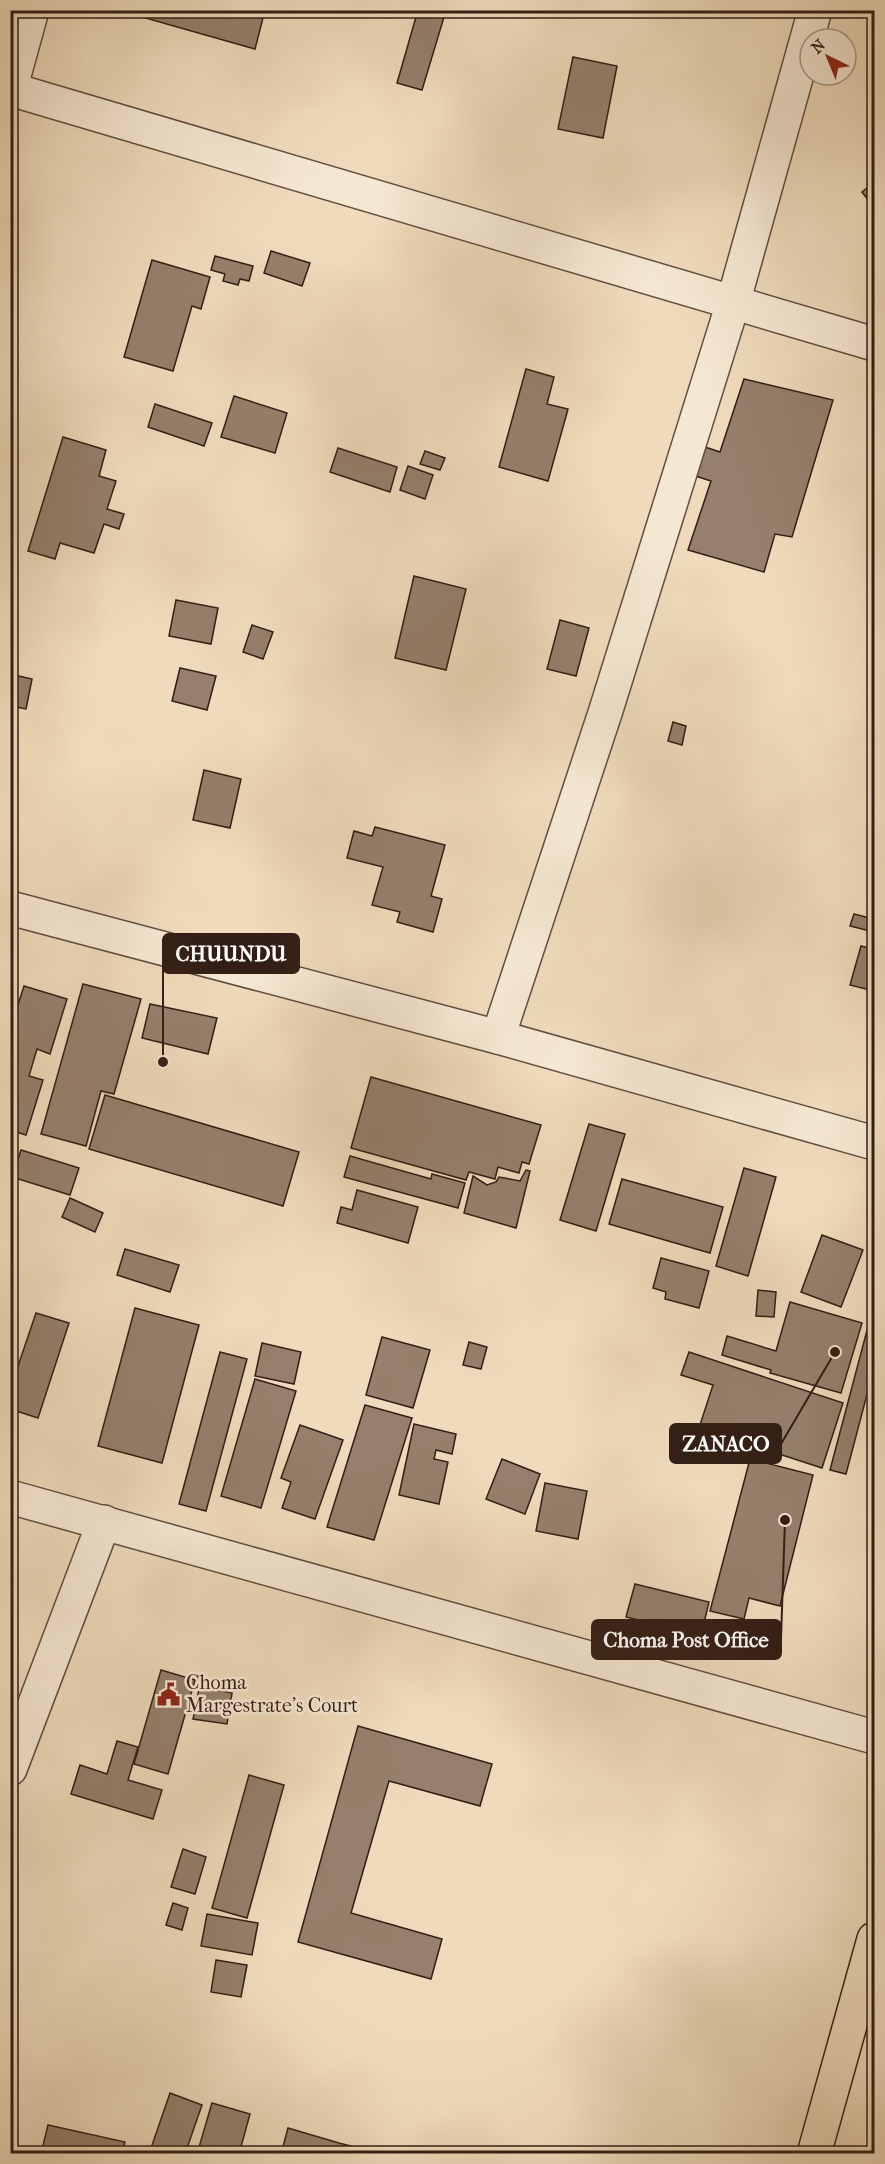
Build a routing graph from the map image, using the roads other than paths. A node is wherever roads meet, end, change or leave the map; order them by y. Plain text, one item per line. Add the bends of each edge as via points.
1 (32, 10) edge
2 (815, 10) edge
3 (11, 89) edge
4 (733, 303) junction
5 (874, 344) edge
6 (10, 908) edge
7 (498, 1037) junction
8 (874, 1143) edge
9 (10, 1497) edge
10 (104, 1522) junction
11 (874, 1737) edge
12 (10, 1769) edge
13 (874, 1940) edge
14 (814, 2154) edge

1 - 3 street
2 - 4 street
3 - 4 street
4 - 5 street
4 - 7 street via 606,710
6 - 7 street
7 - 8 street
9 - 10 street
10 - 11 street
10 - 12 street
13 - 14 highway

